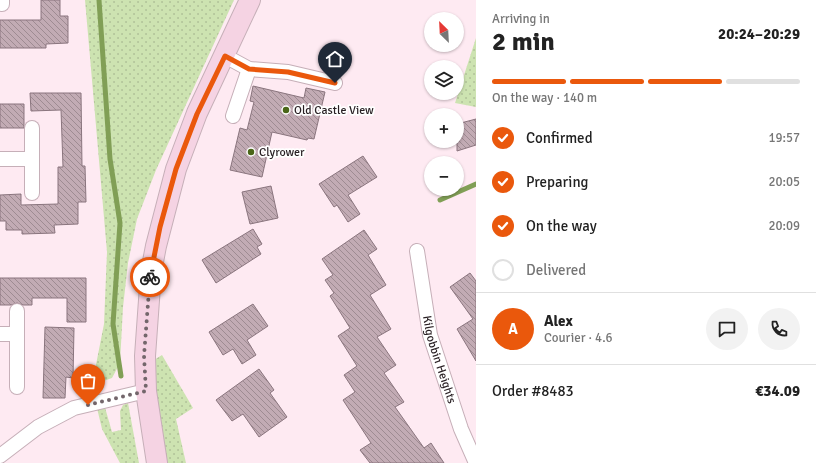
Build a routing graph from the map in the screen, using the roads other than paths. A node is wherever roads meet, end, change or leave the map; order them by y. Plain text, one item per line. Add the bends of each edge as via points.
1 (250, 0) edge
2 (225, 56) junction
3 (249, 69) junction
4 (335, 83) dead end
5 (233, 116) dead end
6 (32, 128) dead end
7 (0, 159) edge
8 (32, 159) junction
9 (32, 193) dead end
10 (418, 251) dead end
11 (17, 311) dead end
12 (0, 334) edge
13 (17, 334) junction
14 (17, 387) dead end
15 (146, 391) junction
16 (0, 456) edge
17 (157, 463) edge
18 (476, 463) edge

1 - 2 street
2 - 3 street
2 - 15 street via 197,114 176,169 160,227 151,272 146,328
3 - 4 street via 288,72
3 - 5 street
6 - 8 street
7 - 8 street
8 - 9 street
10 - 18 street, Kilgobbin Heights via 430,335 461,429
11 - 13 street
12 - 13 street
13 - 14 street
15 - 16 street via 74,408 38,426
15 - 17 street

